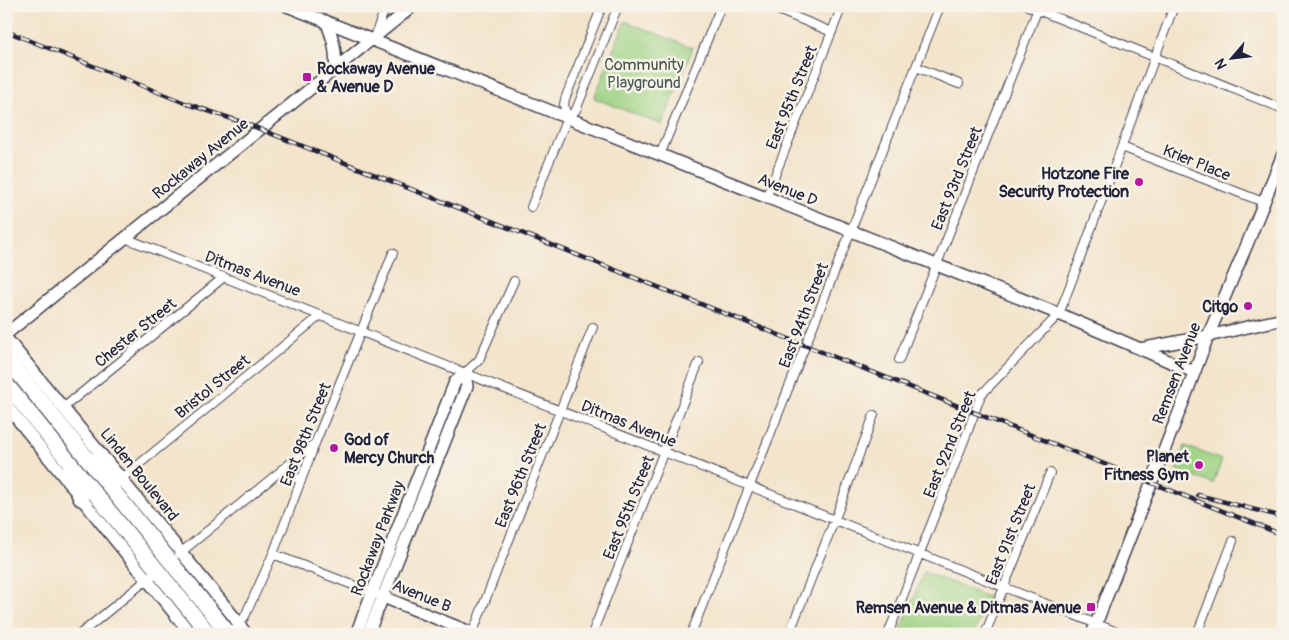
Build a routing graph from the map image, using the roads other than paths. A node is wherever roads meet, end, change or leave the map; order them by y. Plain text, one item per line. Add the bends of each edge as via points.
1 (288, 6) edge
2 (386, 6) edge
3 (413, 6) edge
4 (602, 6) edge
5 (618, 6) edge
6 (721, 6) edge
7 (768, 6) edge
8 (842, 6) edge
9 (940, 6) edge
10 (1028, 6) edge
11 (1174, 6) edge
12 (1038, 8) edge
13 (326, 21) junction
14 (832, 32) junction
15 (373, 40) junction
16 (1155, 57) junction
17 (916, 67) junction
18 (335, 70) junction
19 (959, 84) dead end
20 (1283, 109) edge
21 (567, 118) junction
22 (1122, 147) junction
23 (1283, 154) edge
24 (660, 155) junction
25 (766, 198) junction
26 (1263, 202) junction
27 (531, 207) dead end
28 (851, 231) junction
29 (126, 238) junction
30 (393, 253) dead end
31 (936, 265) junction
32 (224, 277) junction
33 (514, 281) dead end
34 (1059, 314) junction
35 (321, 315) junction
36 (1283, 319) edge
37 (593, 327) dead end
38 (362, 332) junction
39 (6, 336) edge
40 (1208, 336) junction
41 (1140, 349) junction
42 (6, 358) edge
43 (899, 360) dead end
44 (699, 362) dead end
45 (1194, 372) junction
46 (465, 373) junction
47 (6, 384) edge
48 (6, 405) edge
49 (64, 408) junction
50 (560, 411) junction
51 (874, 415) dead end
52 (316, 442) junction
53 (78, 447) junction
54 (59, 449) junction
55 (664, 452) junction
56 (282, 469) junction
57 (1050, 473) dead end
58 (121, 478) junction
59 (301, 481) junction
60 (750, 486) junction
61 (81, 498) junction
62 (835, 519) junction
63 (1234, 541) dead end
64 (273, 554) junction
65 (920, 554) junction
66 (175, 557) junction
67 (152, 575) junction
68 (1004, 587) junction
69 (378, 595) junction
70 (1094, 628) edge
71 (236, 632) edge
72 (473, 633) edge
73 (80, 634) edge
74 (191, 634) edge
75 (209, 634) edge
76 (356, 634) edge
77 (368, 634) edge
78 (592, 634) edge
79 (691, 634) edge
80 (789, 634) edge
81 (888, 634) edge
82 (985, 634) edge
83 (1122, 634) edge
84 (1197, 634) edge

1 - 13 main road, Avenue D
2 - 15 street
3 - 15 main road, Rockaway Avenue
4 - 21 street via 565,99
5 - 21 street via 576,110
6 - 24 street
7 - 14 street
8 - 14 street, East 95th Street
9 - 17 street, East 94th Street
10 - 12 street
11 - 16 street, East 92nd Street
12 - 16 street
12 - 31 street, East 93rd Street
13 - 15 main road, Avenue D
13 - 18 main road via 336,49
14 - 25 street, East 95th Street
15 - 18 main road, Rockaway Avenue
15 - 21 main road, Avenue D
16 - 20 street
16 - 22 street, East 92nd Street
17 - 19 street
17 - 28 street, East 94th Street
18 - 29 main road, Rockaway Avenue
21 - 24 main road, Avenue D
21 - 27 street
22 - 26 street, Krier Place
22 - 34 street, East 92nd Street
23 - 26 main road, Remsen Avenue
24 - 25 main road, Avenue D
25 - 28 main road, Avenue D
26 - 40 main road, Remsen Avenue
28 - 31 main road, Avenue D
28 - 60 street, East 94th Street
29 - 32 street, Ditmas Avenue
29 - 39 main road, Rockaway Avenue
30 - 38 street, East 98th Street
31 - 34 main road, Avenue D
31 - 43 street, East 93rd Street
32 - 35 street, Ditmas Avenue
32 - 49 street, Chester Street
33 - 46 street via 479,360
34 - 41 main road, Avenue D
34 - 65 street, East 92nd Street via 981,395
35 - 38 street, Ditmas Avenue
35 - 58 street, Bristol Street
36 - 40 main road
37 - 50 street, East 96th Street
38 - 46 street, Ditmas Avenue
38 - 52 street, East 98th Street
39 - 49 main road, Linden Boulevard
40 - 41 main road
40 - 45 main road, Remsen Avenue
41 - 45 main road, Avenue D
42 - 53 highway, Linden Boulevard
44 - 55 street, East 95th Street
45 - 70 main road, Remsen Avenue
46 - 50 street, Ditmas Avenue
46 - 69 main road, Rockaway Parkway via 467,386
47 - 54 highway
48 - 61 main road
49 - 58 main road, Linden Boulevard
50 - 55 street, Ditmas Avenue
50 - 72 street, East 96th Street
51 - 62 street
52 - 56 street
52 - 59 street, East 98th Street
53 - 58 highway
53 - 66 highway, Linden Boulevard
54 - 61 highway
54 - 67 highway
55 - 60 street, Ditmas Avenue
55 - 78 street, East 95th Street
56 - 59 street
56 - 66 street
57 - 68 street, East 91st Street
58 - 66 main road, Linden Boulevard
59 - 64 street, East 98th Street
60 - 62 street, Ditmas Avenue
60 - 79 street, East 94th Street
61 - 67 main road
62 - 65 street, Ditmas Avenue
62 - 80 street
63 - 84 street
64 - 69 street, Avenue B
64 - 71 street, East 98th Street
65 - 68 street, Ditmas Avenue
65 - 81 street, East 92nd Street
66 - 67 street
66 - 71 highway, Linden Boulevard
67 - 73 street
67 - 74 main road
67 - 75 highway
68 - 70 street, Ditmas Avenue
68 - 82 street, East 91st Street
69 - 72 main road, Avenue B
69 - 76 main road, Rockaway Parkway
69 - 77 main road, Rockaway Parkway
70 - 83 street, Ditmas Avenue

